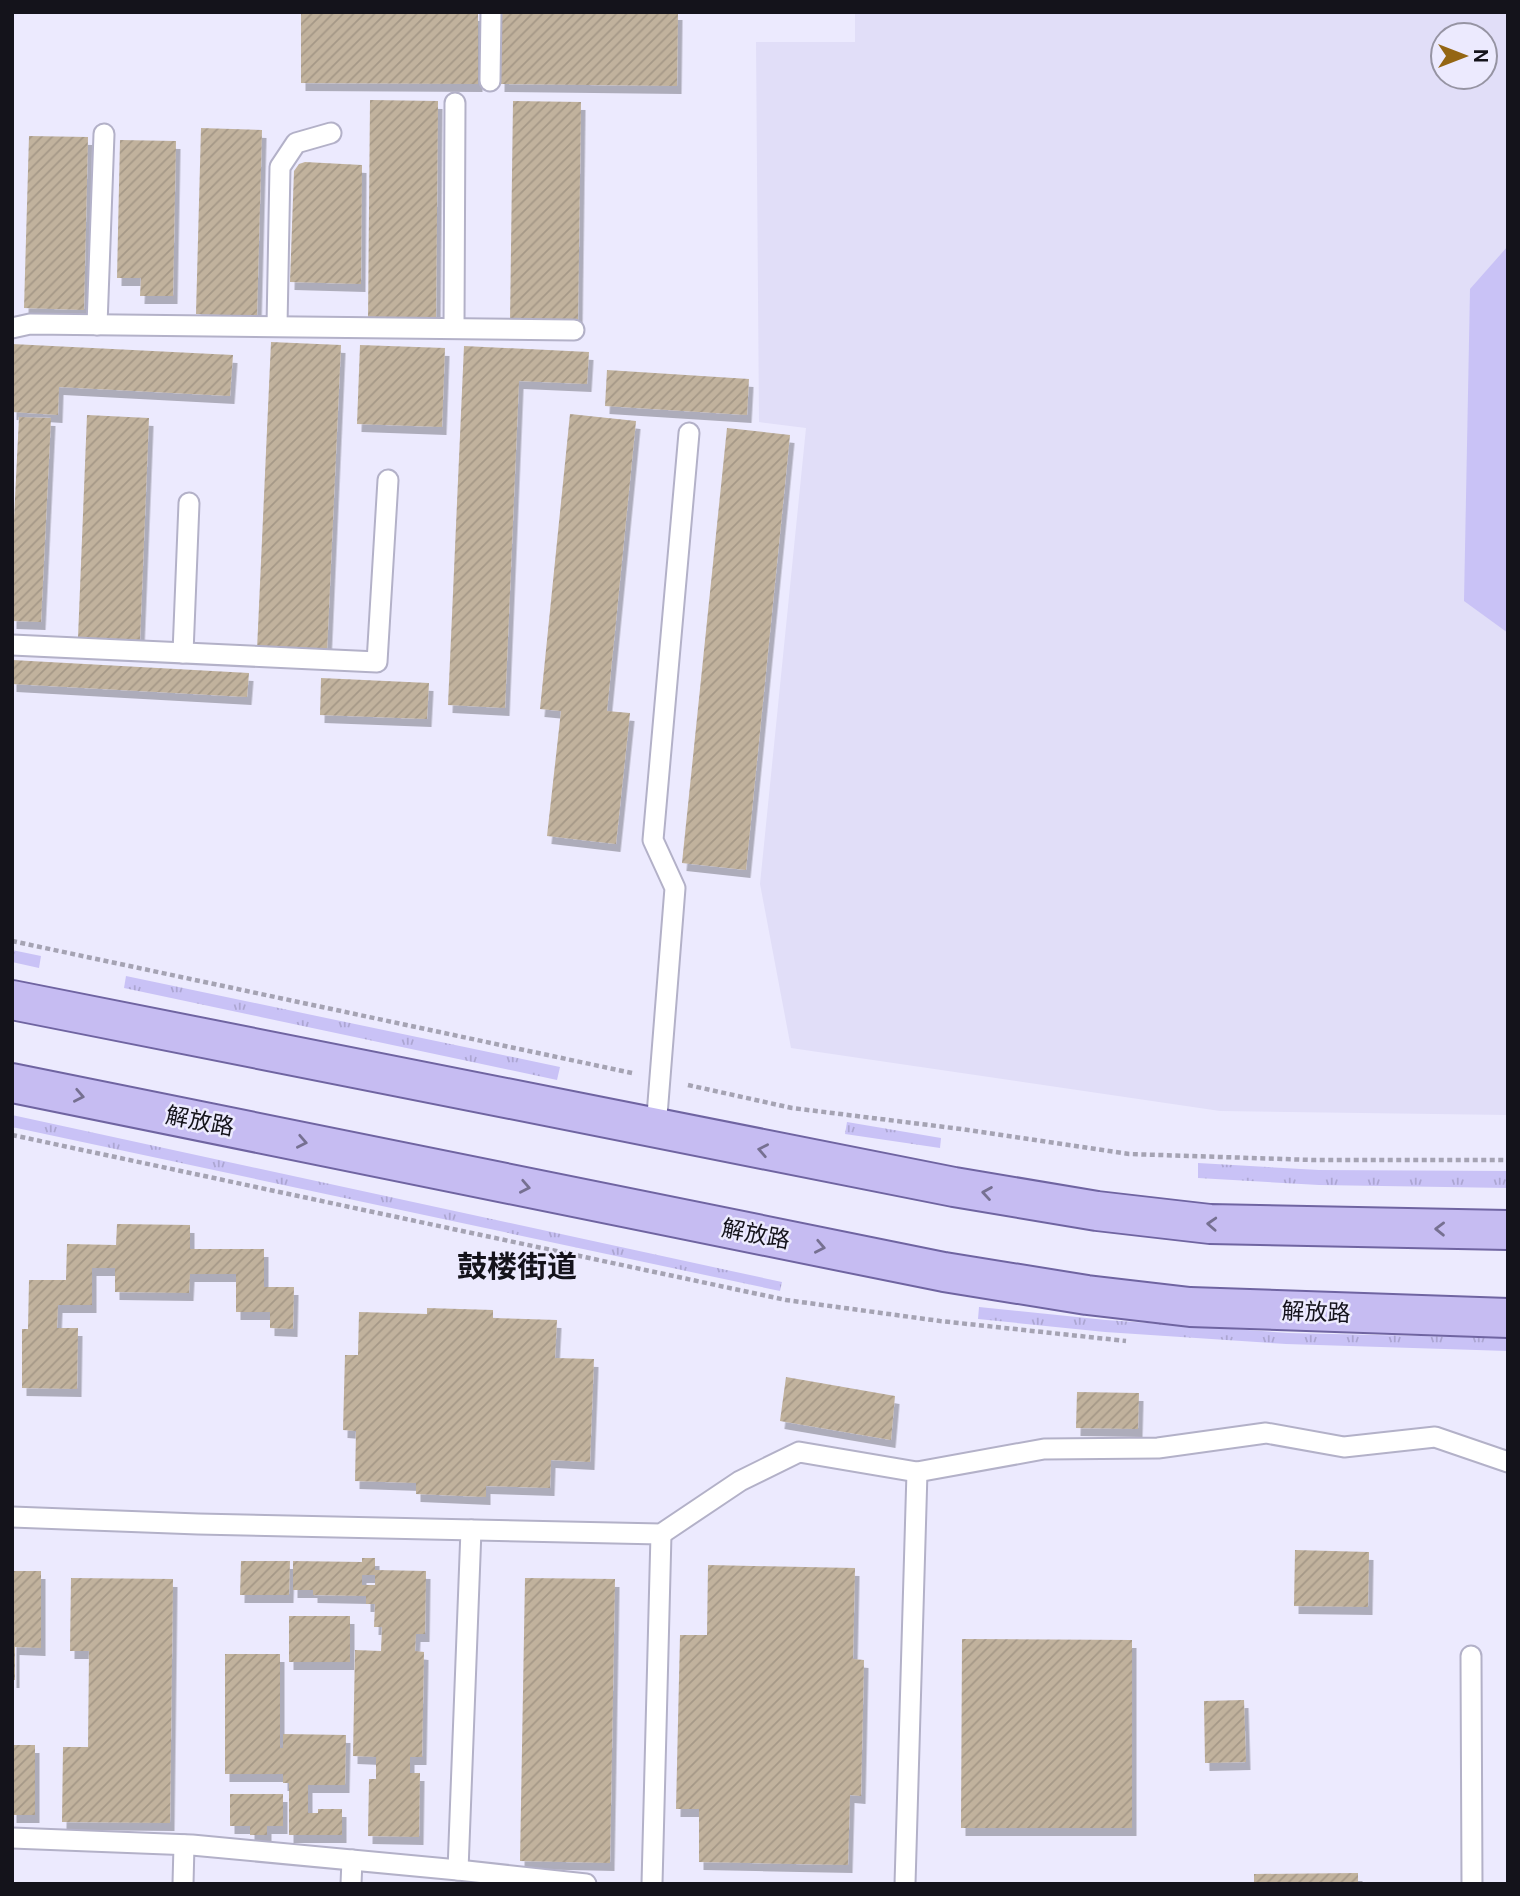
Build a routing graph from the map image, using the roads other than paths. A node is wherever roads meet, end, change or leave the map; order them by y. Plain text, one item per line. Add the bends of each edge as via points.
1 (491, 12) edge
2 (490, 82) dead end
3 (455, 103) dead end
4 (331, 133) dead end
5 (104, 134) dead end
6 (97, 325) junction
7 (277, 326) junction
8 (12, 328) edge
9 (454, 328) junction
10 (574, 330) dead end
11 (689, 433) dead end
12 (388, 480) dead end
13 (189, 503) dead end
14 (12, 645) edge
15 (183, 653) junction
16 (12, 1000) edge
17 (12, 1083) edge
18 (656, 1128) junction
19 (1508, 1230) edge
20 (1508, 1318) edge
21 (1508, 1462) edge
22 (917, 1472) junction
23 (12, 1517) edge
24 (471, 1530) junction
25 (661, 1534) junction
26 (1472, 1656) dead end
27 (12, 1838) edge
28 (184, 1845) junction
29 (352, 1860) junction
30 (457, 1870) junction
31 (183, 1884) edge
32 (351, 1884) edge
33 (586, 1884) edge
34 (652, 1884) edge
35 (905, 1884) edge
36 (1472, 1884) edge

1 - 2 lane
3 - 9 lane
4 - 7 lane via 296,143 280,167
5 - 6 lane
6 - 7 lane
6 - 8 lane
7 - 9 lane
9 - 10 lane
11 - 18 lane via 653,840 676,888
12 - 15 lane via 377,662
13 - 15 lane
14 - 15 lane
16 - 18 main road
17 -> 20 main road, 解放路 via 944,1272 1087,1295 1189,1307
19 -> 18 main road via 1197,1223 954,1187
21 - 22 lane via 1435,1437 1344,1447 1266,1433 1158,1448 1044,1449
22 - 25 lane via 799,1452 740,1480
22 - 35 lane
23 - 24 lane
24 - 25 lane
24 - 30 lane
25 - 34 lane
26 - 36 lane
27 - 28 lane
28 - 29 lane
28 - 31 lane
29 - 30 lane
29 - 32 lane
30 - 33 lane

